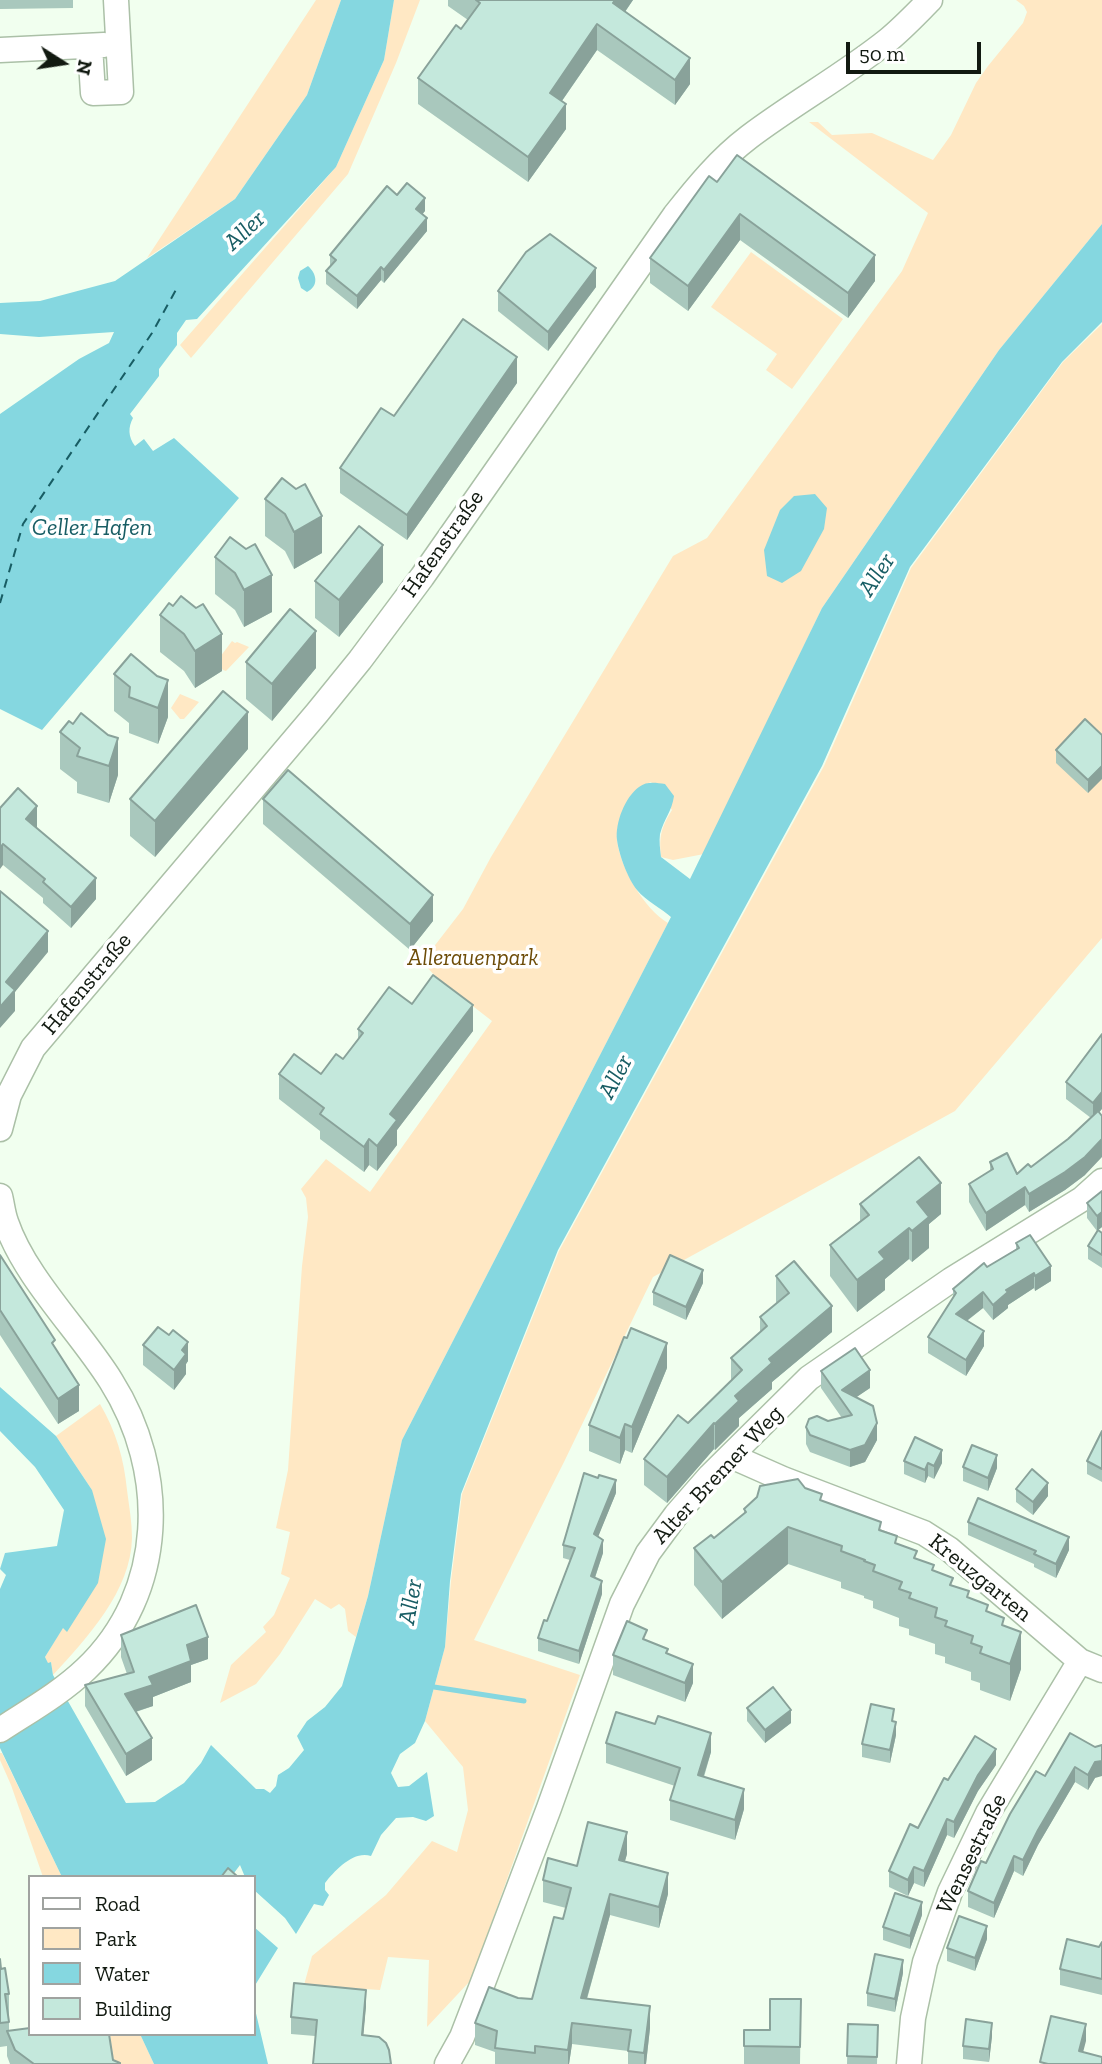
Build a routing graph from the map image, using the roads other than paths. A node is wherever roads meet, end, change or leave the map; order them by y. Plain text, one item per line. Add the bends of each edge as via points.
1 (116, 0) edge
2 (930, 0) edge
3 (118, 44) junction
4 (90, 46) junction
5 (0, 50) edge
6 (0, 1129) edge
7 (1102, 1181) edge
8 (0, 1196) edge
9 (731, 1456) junction
10 (1091, 1665) edge
11 (0, 1730) edge
12 (447, 2064) edge
13 (909, 2064) edge

1 - 3 street
2 - 6 street, Hafenstraße via 889,40 749,137 700,183 360,660 33,1048 9,1095
3 - 4 street
3 - 4 street via 121,92 93,93
4 - 5 street
7 - 9 street, Alter Bremer Weg via 1082,1199 951,1280 810,1378
8 - 11 street via 6,1222 23,1257 127,1409 141,1441 151,1497 147,1555 129,1610 114,1635 65,1688
9 - 10 street, Kreuzgarten via 924,1533
9 - 12 street, Alter Bremer Weg via 648,1553 622,1604 479,1993
10 - 13 street, Wensestraße via 988,1813 950,1892 925,1962

